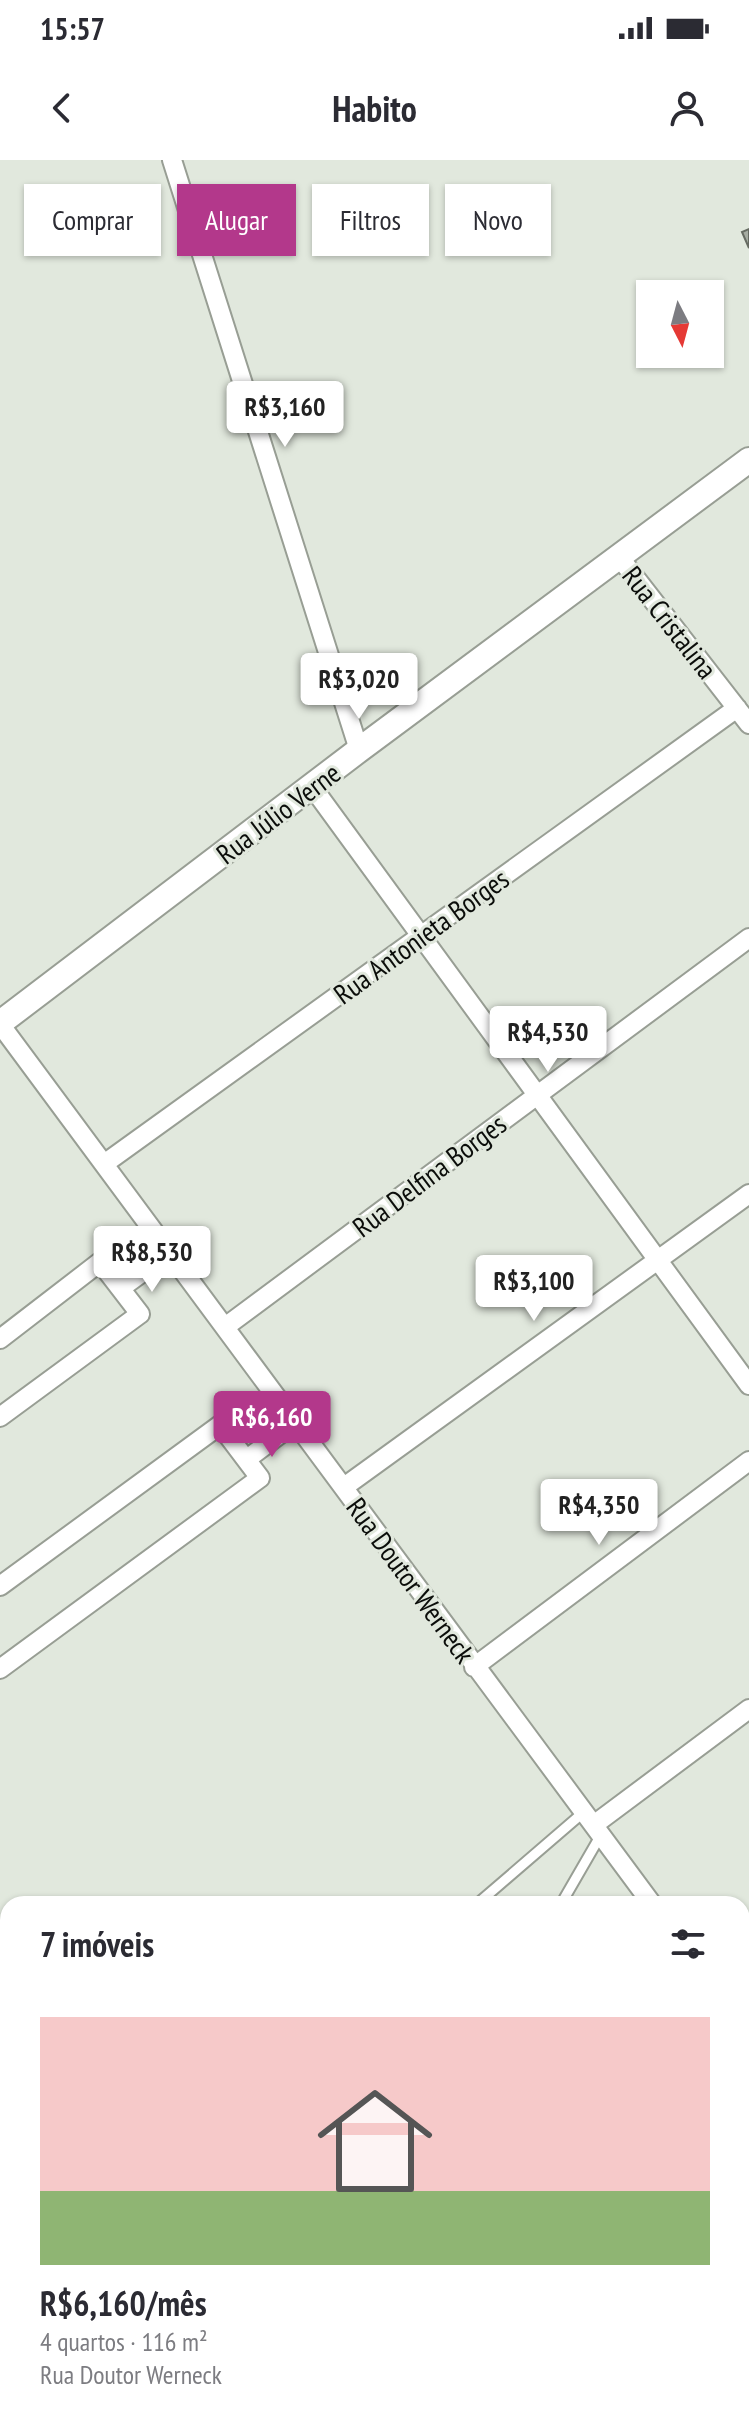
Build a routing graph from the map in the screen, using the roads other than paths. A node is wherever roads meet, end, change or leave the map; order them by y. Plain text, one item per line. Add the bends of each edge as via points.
1 (172, 160) edge
2 (749, 460) edge
3 (620, 558) junction
4 (737, 708) junction
5 (749, 724) edge
6 (359, 750) junction
7 (313, 788) junction
8 (421, 937) junction
9 (749, 938) edge
10 (0, 1024) edge
11 (537, 1095) junction
12 (104, 1164) junction
13 (749, 1194) edge
14 (158, 1236) junction
15 (170, 1252) junction
16 (658, 1260) junction
17 (109, 1272) junction
18 (121, 1288) junction
19 (225, 1327) junction
20 (0, 1339) edge
21 (749, 1385) edge
22 (279, 1400) junction
23 (0, 1417) edge
24 (296, 1422) junction
25 (229, 1437) junction
26 (247, 1459) junction
27 (749, 1461) edge
28 (344, 1487) junction
29 (0, 1586) edge
30 (3, 1662) edge
31 (474, 1667) junction
32 (749, 1709) edge
33 (594, 1823) junction
34 (489, 1896) edge
35 (564, 1896) edge
36 (646, 1896) edge

1 - 6 street
2 - 3 street, Rua Júlio Verne
3 - 4 street, Rua Cristalina
3 - 6 street, Rua Júlio Verne
4 - 5 street, Rua Cristalina
4 - 8 street, Rua Antonieta Borges
6 - 7 street, Rua Júlio Verne
7 - 8 street
7 - 10 street, Rua Júlio Verne
8 - 11 street
8 - 12 street, Rua Antonieta Borges
9 - 11 street, Rua Delfina Borges
10 - 12 street, Rua Doutor Werneck
11 - 16 street
11 - 19 street, Rua Delfina Borges
12 - 14 street, Rua Doutor Werneck
13 - 16 street
14 - 15 street, Rua Doutor Werneck
14 - 17 street
15 - 18 street
15 - 19 street, Rua Doutor Werneck
16 - 21 street
16 - 28 street
17 - 18 street
17 - 20 street via 100,1262
18 - 23 street via 140,1314
19 - 22 street, Rua Doutor Werneck
22 - 24 street, Rua Doutor Werneck
22 - 25 street
24 - 26 street
24 - 28 street, Rua Doutor Werneck
25 - 26 street
25 - 29 street via 220,1425
26 - 30 street via 260,1478
27 - 31 street
28 - 31 street, Rua Doutor Werneck
31 - 33 street, Rua Doutor Werneck
32 - 33 street
33 - 34 lane
33 - 35 lane
33 - 36 street, Rua Doutor Werneck

